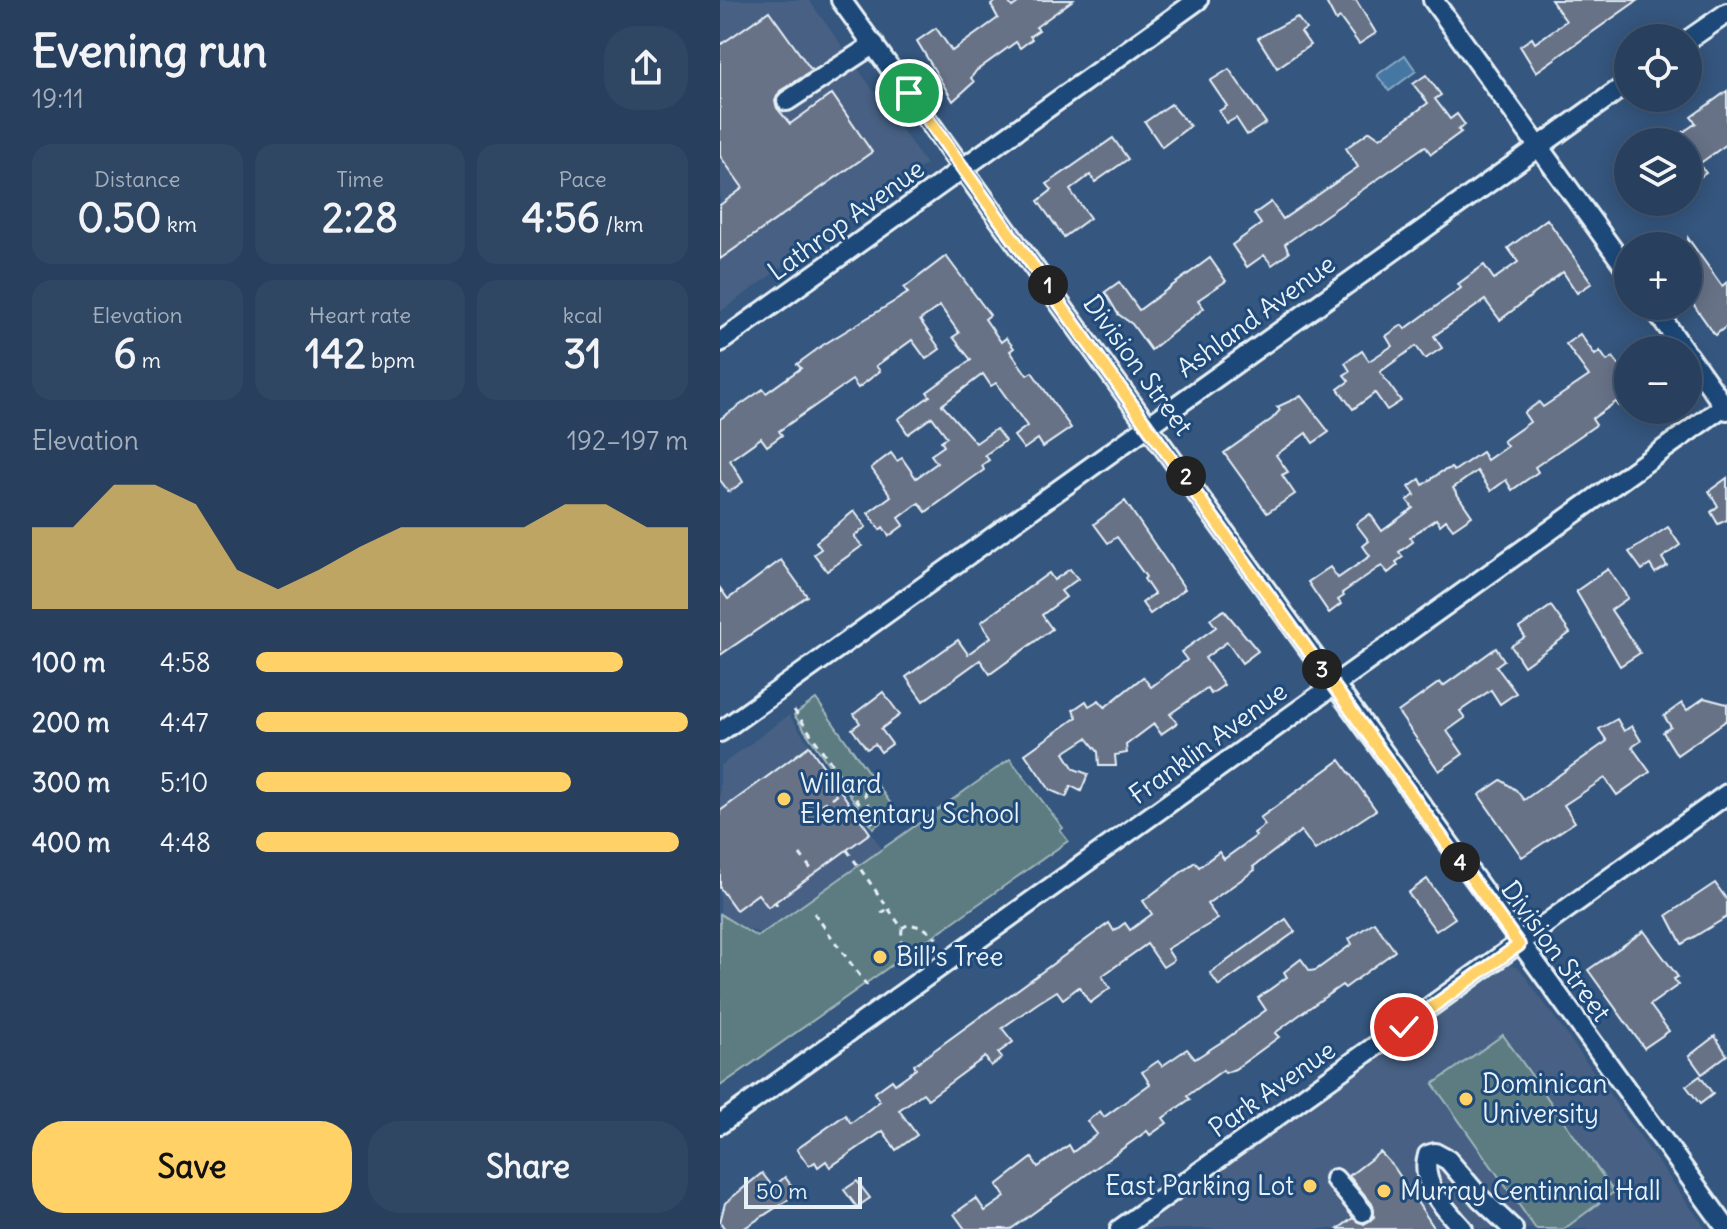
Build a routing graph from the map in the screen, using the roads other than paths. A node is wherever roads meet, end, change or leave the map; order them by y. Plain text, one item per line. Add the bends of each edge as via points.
1 (841, 0) edge
2 (1198, 0) edge
3 (1433, 0) edge
4 (1727, 13) edge
5 (1702, 30) edge
6 (874, 44) junction
7 (1614, 93) edge
8 (787, 101) dead end
9 (1539, 147) junction
10 (963, 168) junction
11 (1614, 251) edge
12 (720, 342) edge
13 (1702, 374) edge
14 (1726, 406) edge
15 (1149, 425) junction
16 (1333, 685) junction
17 (720, 732) edge
18 (1727, 794) edge
19 (1519, 945) junction
20 (720, 1124) edge
21 (1335, 1179) dead end
22 (1363, 1212) dead end
23 (1120, 1229) edge
24 (1463, 1229) edge
25 (1513, 1229) edge
26 (1727, 1229) edge

1 - 6 street, Division Street
2 - 10 street, Lathrop Avenue
3 - 9 street
4 - 5 street
6 - 8 street
6 - 10 street, Division Street
7 - 9 street, Ashland Avenue
9 - 11 street
9 - 15 street, Ashland Avenue
10 - 12 street, Lathrop Avenue
10 - 15 street, Division Street
13 - 14 street
14 - 16 street, Franklin Avenue
15 - 16 street, Division Street
15 - 17 street, Ashland Avenue
16 - 19 street, Division Street
16 - 20 street, Franklin Avenue
18 - 19 street, Park Avenue
19 - 23 street, Park Avenue
19 - 26 street, Division Street
21 - 22 street
24 - 25 street via 1433,1190 1425,1166 1428,1155 1448,1160

